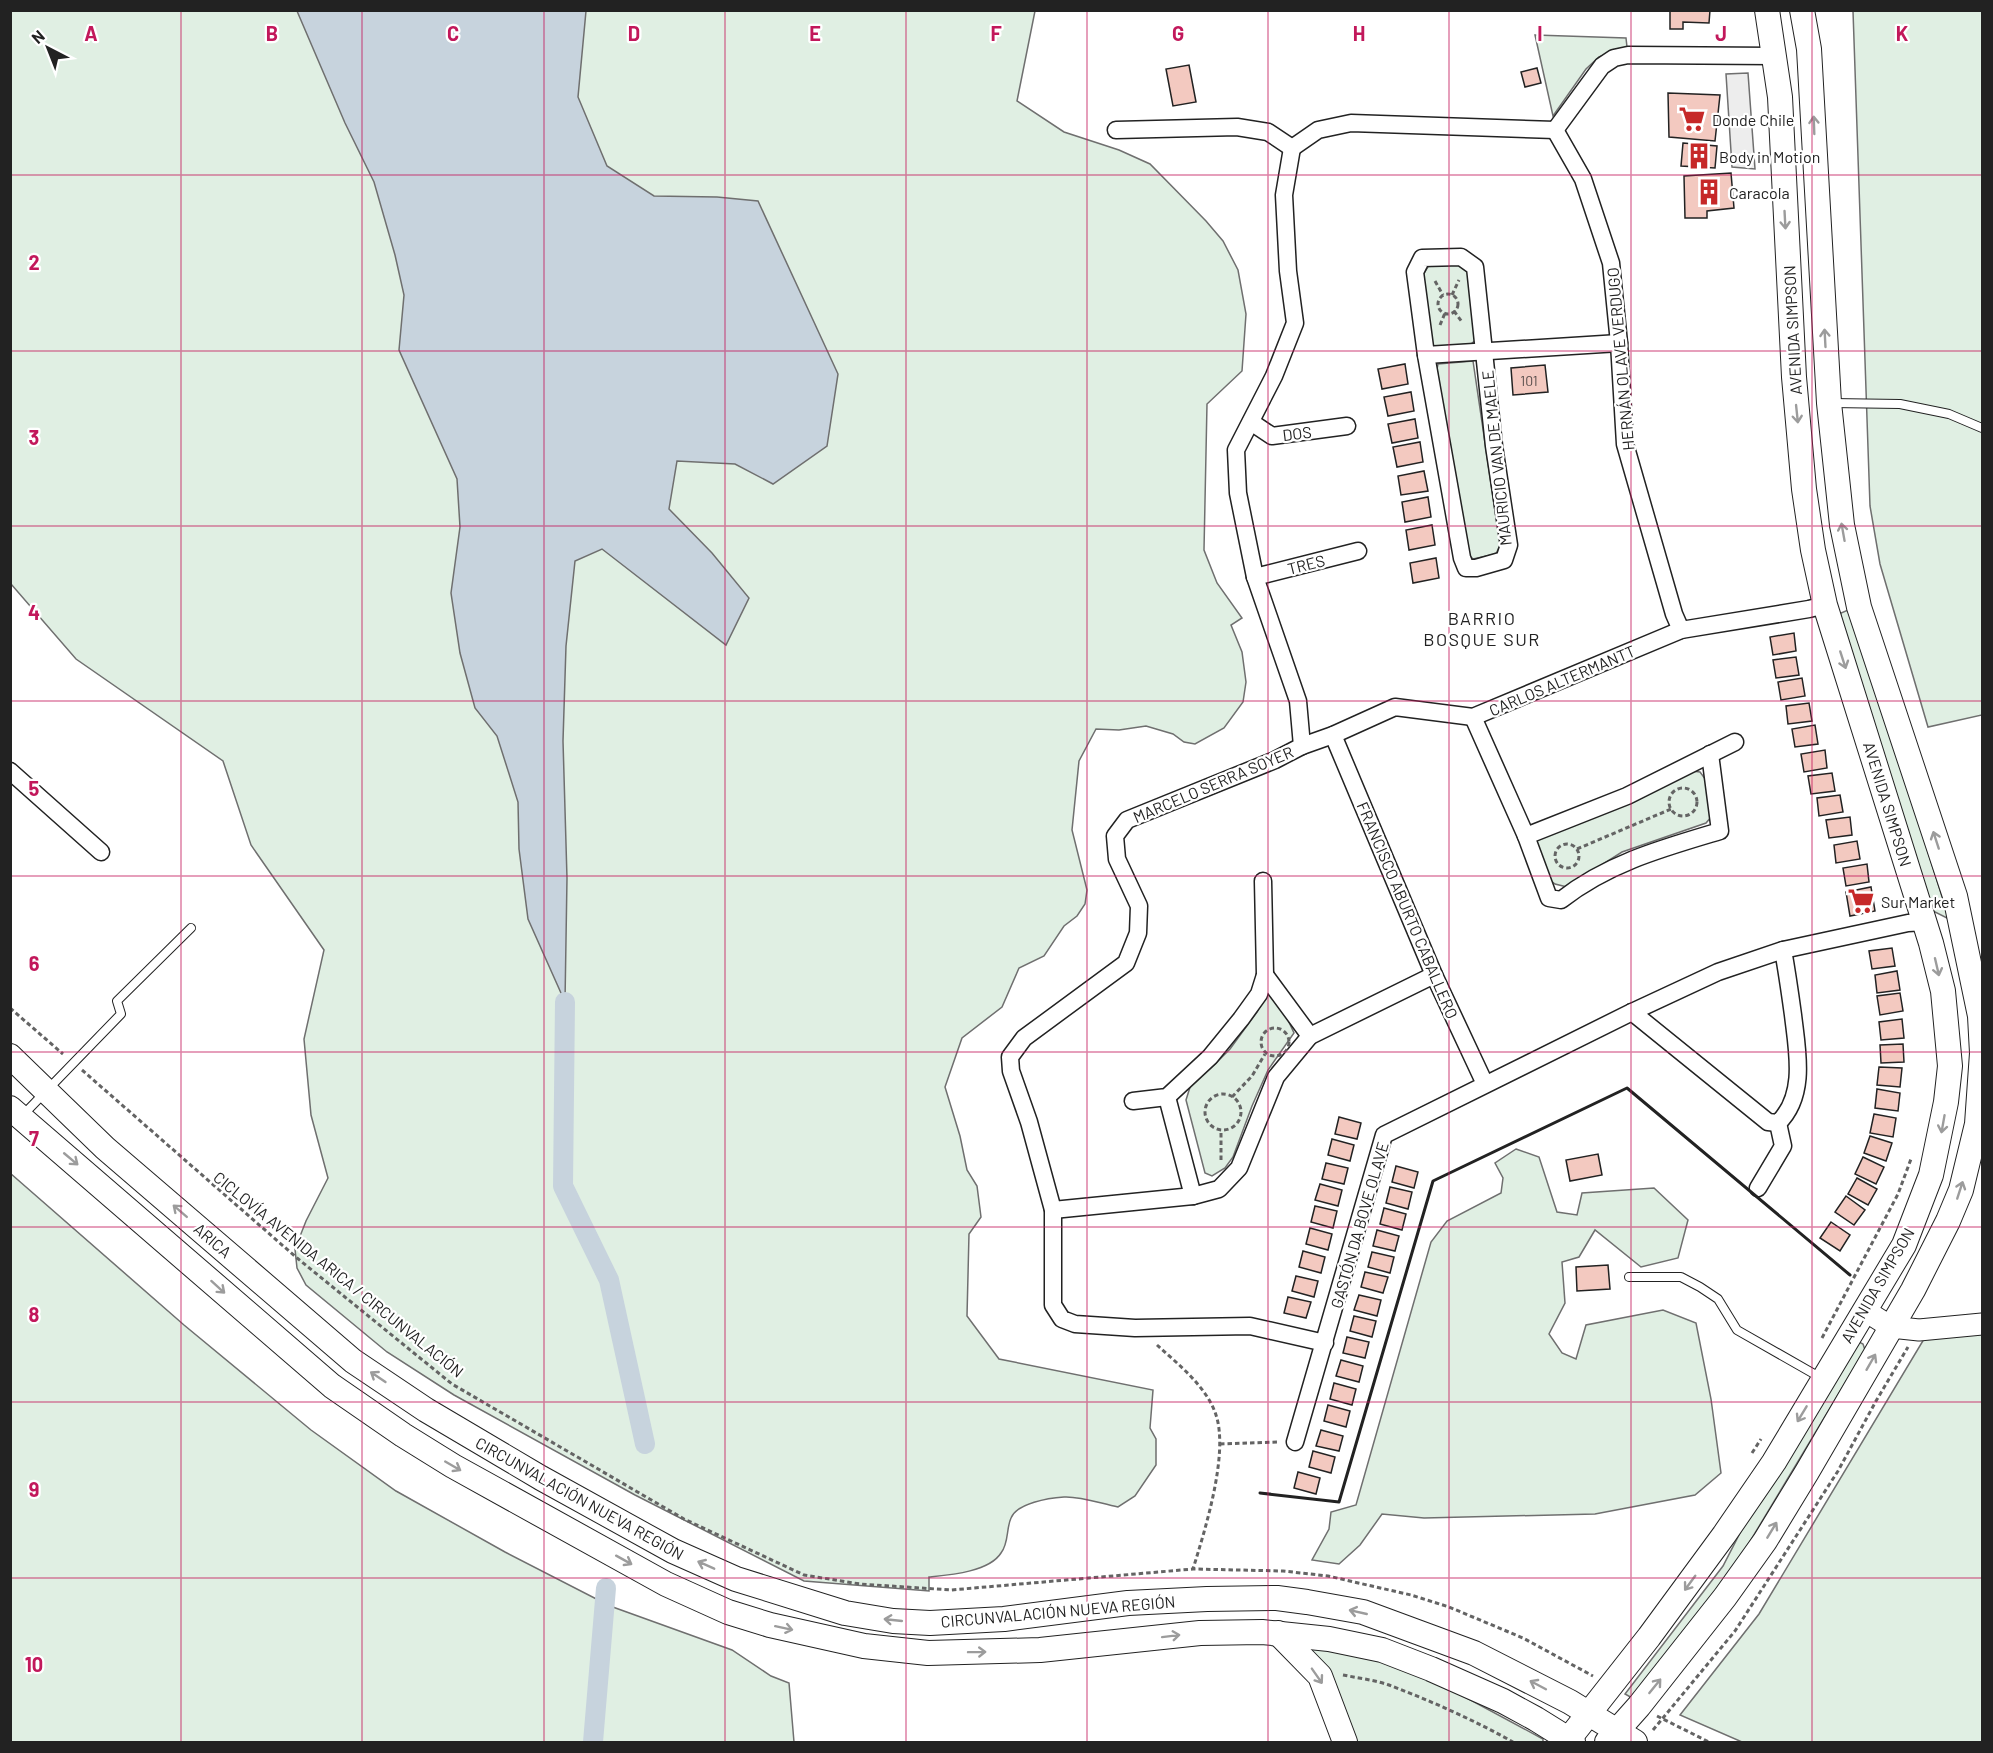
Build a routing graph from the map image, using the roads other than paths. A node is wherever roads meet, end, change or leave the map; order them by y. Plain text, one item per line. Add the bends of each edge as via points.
1 (1767, 10) edge
2 (1802, 10) edge
3 (1775, 56) junction
4 (1116, 130) dead end
5 (1556, 130) junction
6 (1292, 148) junction
7 (1619, 343) junction
8 (1485, 351) junction
9 (1426, 355) junction
10 (1829, 403) junction
11 (1251, 422) junction
12 (1347, 426) dead end
13 (1983, 428) edge
14 (1358, 551) dead end
15 (1255, 577) junction
16 (1854, 589) junction
17 (1825, 605) junction
18 (1681, 630) junction
19 (1473, 717) junction
20 (1333, 735) junction
21 (1735, 742) dead end
22 (1302, 746) junction
23 (1710, 754) junction
24 (10, 771) edge
25 (1526, 836) junction
26 (101, 852) dead end
27 (1263, 881) dead end
28 (1925, 922) junction
29 (191, 928) dead end
30 (1783, 950) junction
31 (1264, 975) junction
32 (1434, 975) junction
33 (1632, 1012) junction
34 (1310, 1035) junction
35 (1982, 1053) edge
36 (10, 1056) edge
37 (1485, 1084) junction
38 (46, 1092) junction
39 (1167, 1097) junction
40 (1133, 1101) dead end
41 (16, 1112) edge
42 (1778, 1123) junction
43 (1758, 1188) dead end
44 (1193, 1196) junction
45 (1053, 1210) junction
46 (1629, 1277) dead end
47 (1864, 1310) junction
48 (1983, 1324) edge
49 (1891, 1327) junction
50 (1325, 1343) junction
51 (1823, 1379) junction
52 (426, 1410) joint
53 (404, 1435) joint
54 (1295, 1442) road end
55 (1278, 1633) junction
56 (929, 1638) junction
57 (1590, 1713) junction
58 (1620, 1739) edge
59 (1569, 1742) edge
60 (1345, 1743) edge

1 - 3 main road, AVENIDA SIMPSON
10 -> 2 main road, AVENIDA SIMPSON via 1814,114
3 - 5 street via 1614,58 1602,66
3 -> 17 main road, AVENIDA SIMPSON via 1804,489
4 - 6 street via 1237,127 1268,132
5 - 6 street via 1351,123 1318,130
5 - 7 street, HERNÁN OLAVE VERDUGO via 1582,178 1611,263
6 - 11 street, MARCELO SERRA SOYER via 1284,195 1294,323
7 - 8 street, MAURICIO VAN DE MAELE
7 - 18 street, HERNÁN OLAVE VERDUGO via 1625,444
8 - 9 street, MAURICIO VAN DE MAELE
8 - 9 street, MAURICIO VAN DE MAELE via 1475,267 1461,256 1422,258 1415,272
8 - 9 street, MAURICIO VAN DE MAELE via 1509,545 1504,560 1476,568 1466,568 1462,558
10 - 13 lane via 1900,404 1949,414
16 -> 10 main road, AVENIDA SIMPSON via 1842,525
11 - 12 street, DOS via 1272,436
11 - 15 street, MARCELO SERRA SOYER via 1236,450 1238,493
14 - 15 street, TRES
15 - 22 street, MARCELO SERRA SOYER via 1298,701
16 - 17 main road via 1854,596 1848,600
35 -> 16 main road, AVENIDA SIMPSON via 1978,1006 1954,896
17 - 18 street, CARLOS ALTERMANTT
17 -> 28 main road, AVENIDA SIMPSON
18 - 19 street, CARLOS ALTERMANTT
19 - 20 street, CARLOS ALTERMANTT via 1395,707
19 - 25 street
20 - 22 street, CARLOS ALTERMANTT
20 - 32 street, FRANCISCO ABURTO CABALLERO
21 - 23 street
22 - 45 street, MARCELO SERRA SOYER via 1127,820 1115,836 1117,859 1139,906 1138,933 1126,963 1024,1038 1010,1057
23 - 25 street via 1627,796
23 - 25 street via 1720,831 1643,854 1582,883 1561,900 1549,898
24 - 26 street
27 - 31 street
28 - 30 street, GASTÓN DA BOVE OLAVE
28 - 35 main road via 1948,926 1968,1020
28 -> 47 main road, AVENIDA SIMPSON via 1942,991 1950,1066 1946,1102 1933,1166 1918,1210 1904,1245
29 - 38 lane via 117,1001 121,1014
30 - 33 street, GASTÓN DA BOVE OLAVE via 1718,972
30 - 42 street via 1799,1059 1791,1104
31 - 34 street
31 - 39 street via 1259,994 1241,1019 1210,1057
32 - 34 street
32 - 37 street, FRANCISCO ABURTO CABALLERO
33 - 37 street, GASTÓN DA BOVE OLAVE
33 - 42 street via 1768,1122
34 - 44 street via 1276,1077 1239,1168 1219,1189
49 -> 35 main road, AVENIDA SIMPSON via 1961,1190 1977,1124
36 - 38 main road, ARICA
37 - 50 street, GASTÓN DA BOVE OLAVE via 1384,1135
38 - 41 lane
52 -> 38 main road, ARICA via 353,1361 105,1148
39 - 40 street
39 - 44 street
41 -> 53 main road, ARICA via 332,1386
42 - 43 street via 1783,1146
44 - 45 street
45 - 50 street, MARCELO SERRA SOYER via 1053,1305 1062,1319 1074,1324 1135,1328 1250,1326
46 - 51 lane via 1680,1277 1700,1287 1718,1299 1737,1330
47 - 49 street
47 - 51 main road, AVENIDA SIMPSON
48 - 49 street via 1919,1330
58 -> 49 main road, AVENIDA SIMPSON via 1639,1706 1765,1541
50 - 54 street, GASTÓN DA BOVE OLAVE
51 -> 57 main road, AVENIDA SIMPSON via 1773,1462 1668,1612 1601,1677
56 -> 52 main road, CIRCUNVALACIÓN NUEVA REGIÓN via 893,1621 845,1613 736,1579 673,1551
53 -> 56 main road, CIRCUNVALACIÓN NUEVA REGIÓN via 666,1584 728,1612 864,1646
56 -> 55 main road, CIRCUNVALACIÓN NUEVA REGIÓN via 1040,1650 1200,1633
55 - 59 main road, CIRCUNVALACIÓN NUEVA REGIÓN via 1382,1650 1503,1701
55 -> 60 main road via 1320,1676
57 -> 56 main road, CIRCUNVALACIÓN NUEVA REGIÓN via 1504,1667 1435,1637 1363,1612 1277,1598 1128,1603 1004,1619
57 - 58 main road, CIRCUNVALACIÓN NUEVA REGIÓN
57 - 59 main road, AVENIDA SIMPSON

